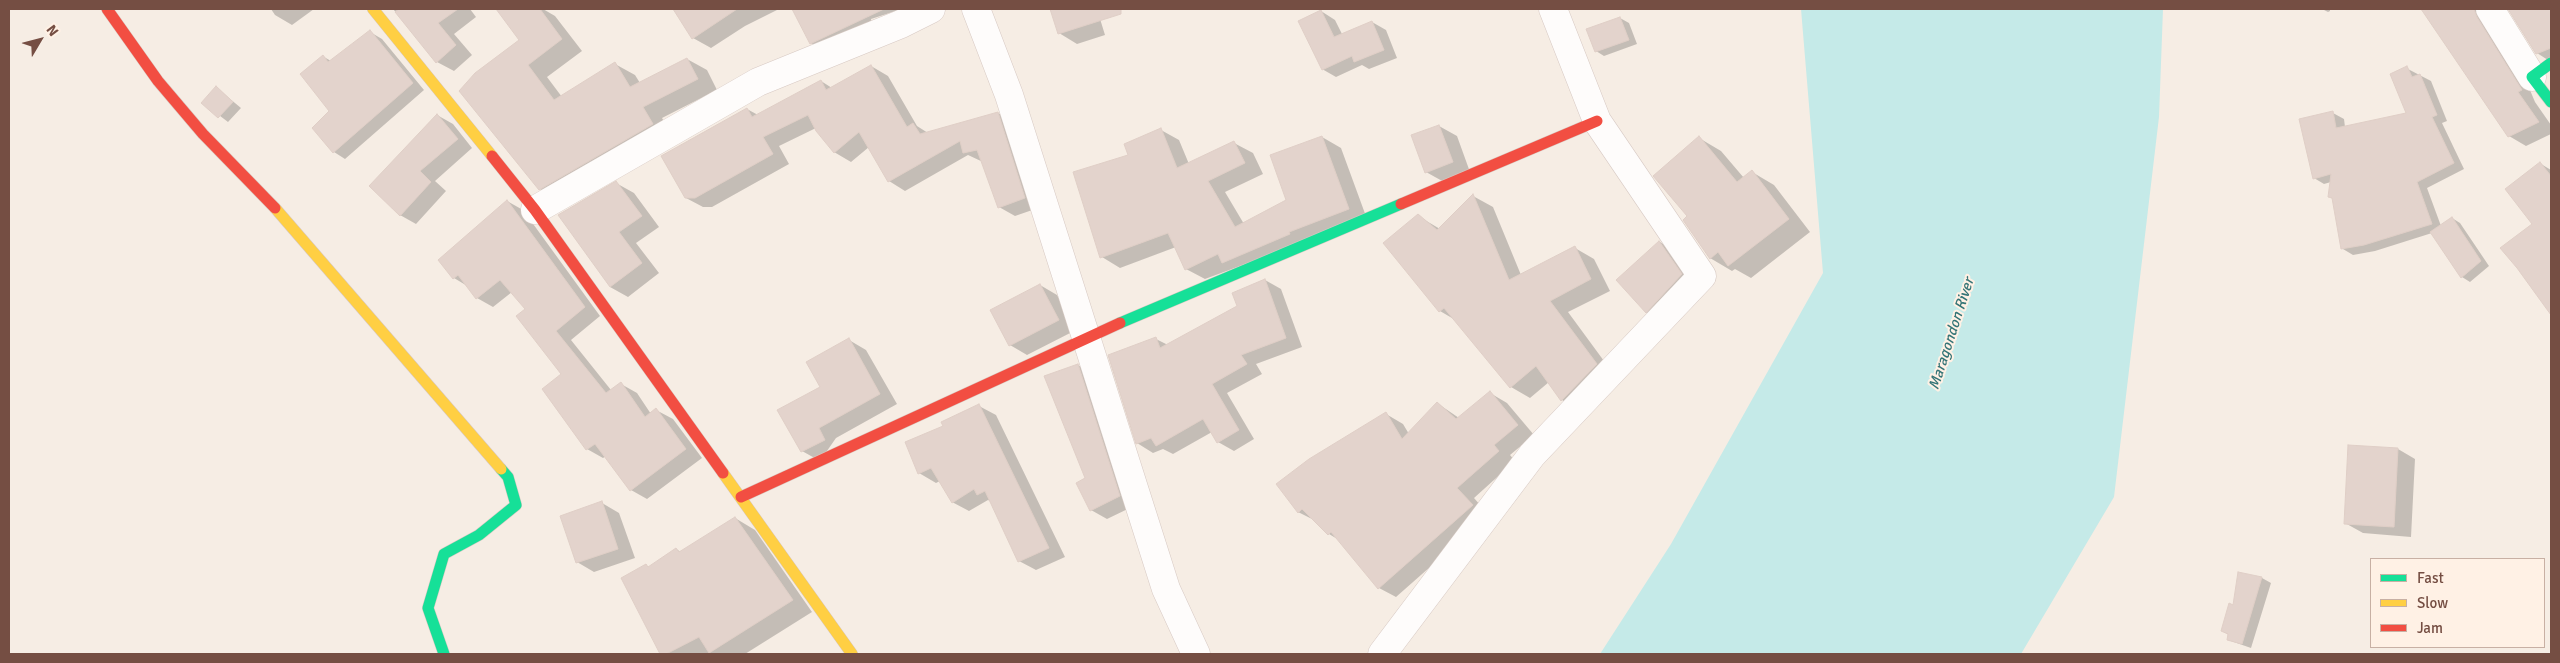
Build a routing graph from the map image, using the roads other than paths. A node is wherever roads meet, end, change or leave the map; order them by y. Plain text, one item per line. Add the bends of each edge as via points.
1 (107, 9) edge
2 (373, 9) edge
3 (931, 9) edge
4 (976, 9) edge
5 (1553, 9) edge
6 (2490, 9) edge
7 (2542, 70) edge
8 (2551, 102) edge
9 (1597, 121) junction
10 (535, 210) junction
11 (1085, 338) junction
12 (741, 497) junction
13 (444, 654) edge
14 (852, 654) edge
15 (1196, 654) edge
16 (1382, 654) edge

1 - 13 street via 158,81 203,134 255,185 508,477 516,505 479,535 444,554 428,608
2 - 10 street
3 - 10 street via 758,82
4 - 11 street via 1009,95
5 - 9 street
6 - 7 street
7 - 8 street
9 - 11 street
9 - 16 street via 1702,276 1532,454
10 - 12 street
11 - 12 street
11 - 15 street via 1166,589
12 - 14 street

